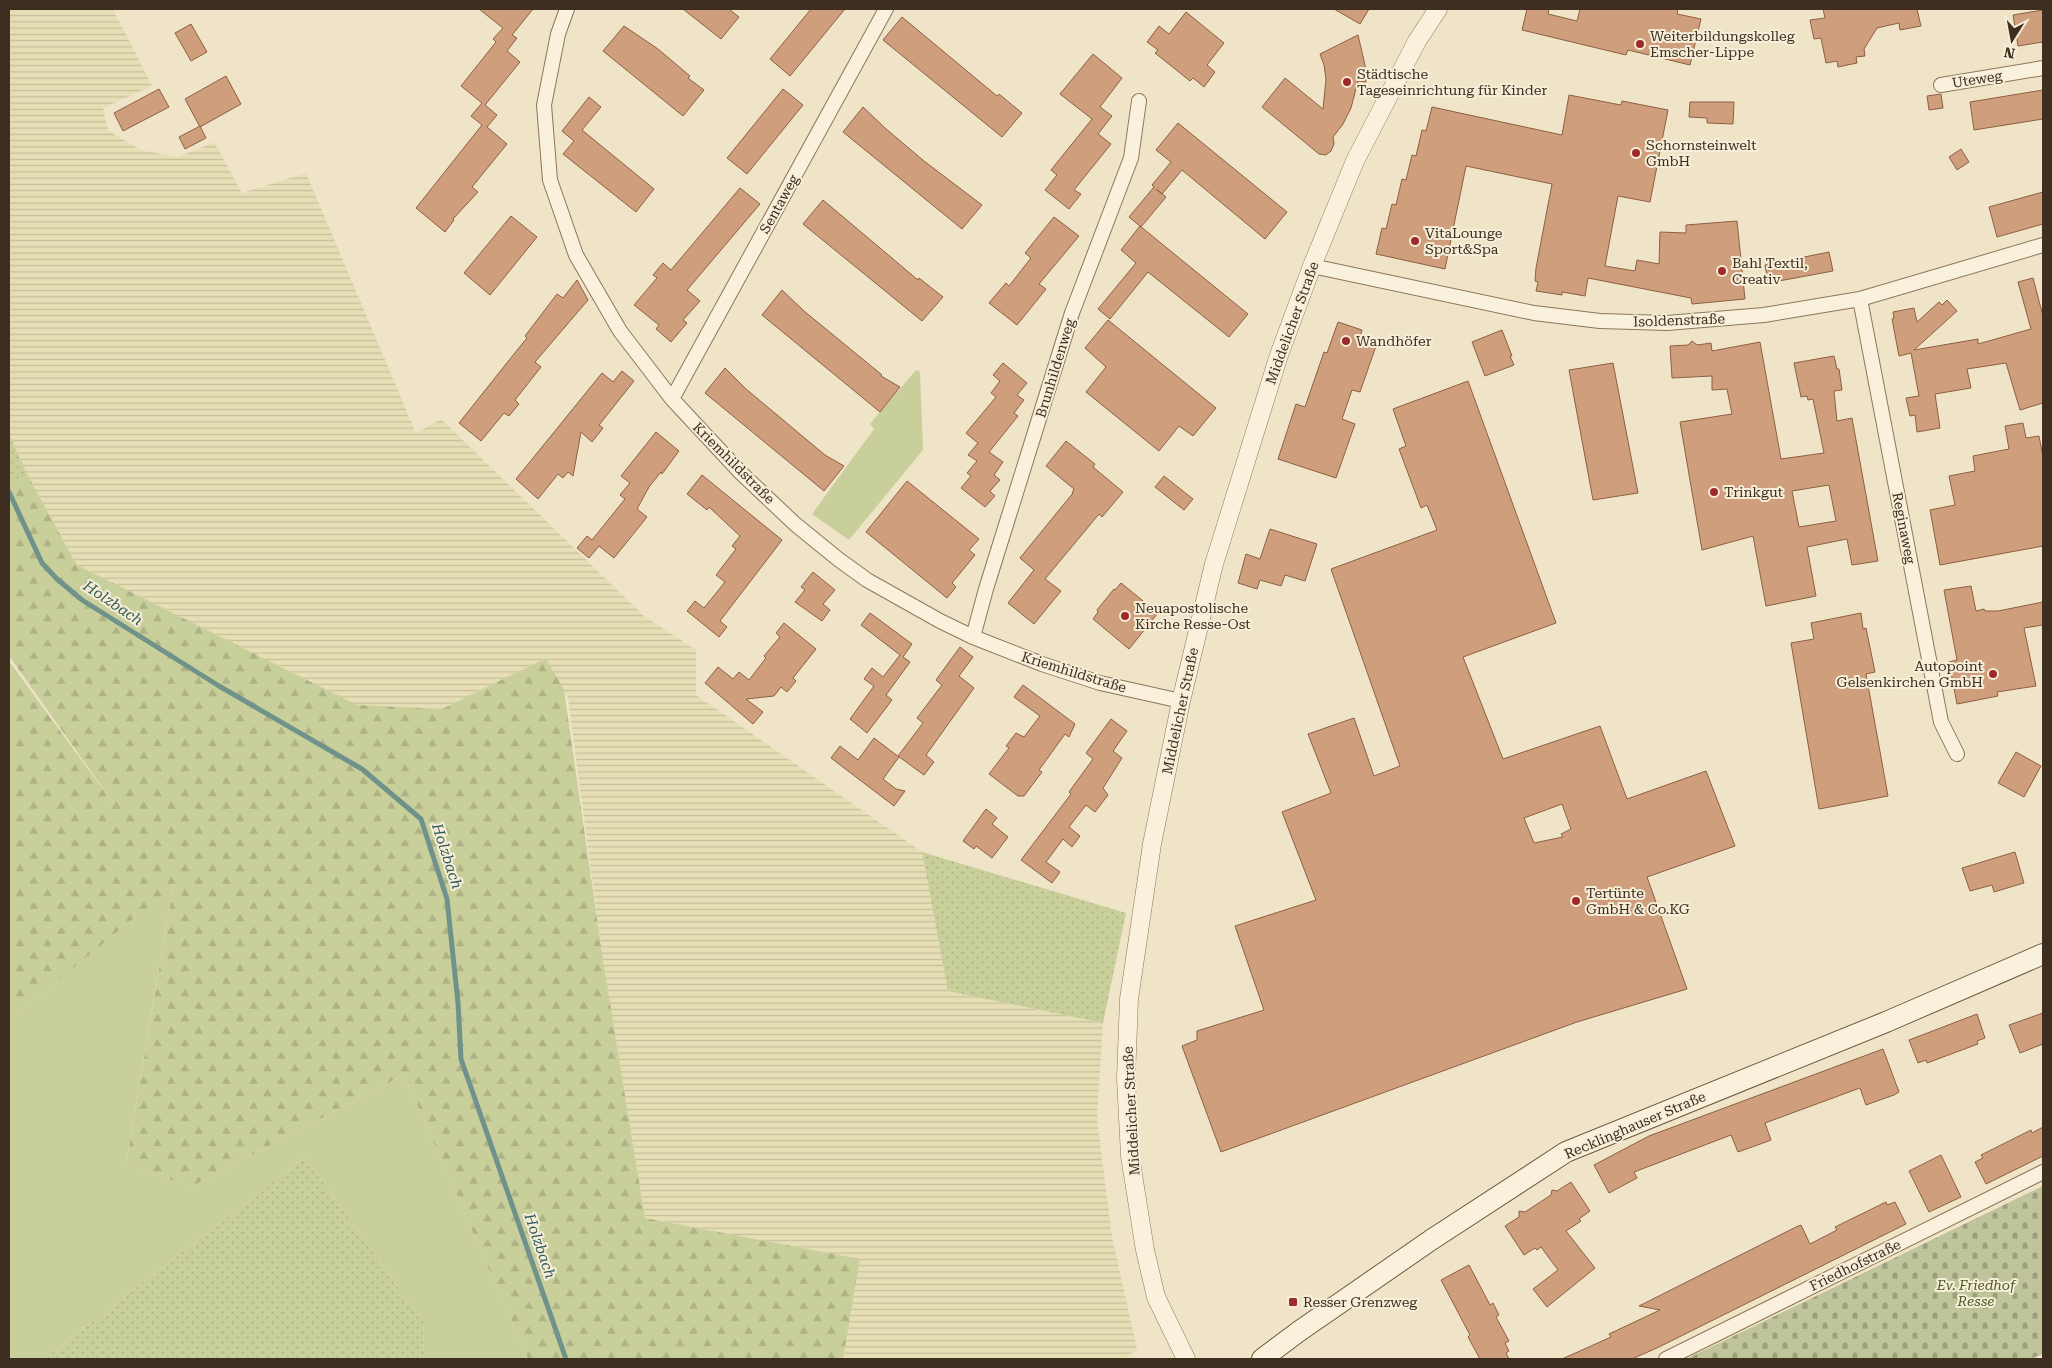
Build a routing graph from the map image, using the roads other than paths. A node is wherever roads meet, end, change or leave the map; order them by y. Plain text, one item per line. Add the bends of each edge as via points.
1 (567, 9) edge
2 (886, 9) edge
3 (1438, 9) edge
4 (2043, 68) edge
5 (1941, 85) dead end
6 (1138, 101) dead end
7 (2043, 245) edge
8 (1312, 266) junction
9 (1860, 299) junction
10 (672, 399) junction
11 (973, 637) junction
12 (1181, 701) junction
13 (1957, 754) dead end
14 (2043, 954) edge
15 (2043, 1172) edge
16 (1186, 1359) edge
17 (1262, 1359) edge
18 (1666, 1359) edge

1 - 10 street, Kriemhildstraße via 558,34 544,105 550,180 576,255 620,331
2 - 10 street, Sentaweg
3 - 8 street, Middelicher Straße via 1417,41 1355,161
4 - 5 street, Uteweg
6 - 11 street, Brunhildenweg via 1131,158 1072,313
7 - 9 street, Isoldenstraße
8 - 9 street, Isoldenstraße via 1534,313 1600,321 1667,323 1764,315
8 - 12 street, Middelicher Straße via 1279,355 1214,564
9 - 13 street, Reginaweg via 1941,722
10 - 11 street, Kriemhildstraße via 741,473 838,559 867,580
11 - 12 street, Kriemhildstraße via 1092,680
12 - 16 street, Middelicher Straße via 1140,918 1129,999 1126,1078 1130,1156 1144,1250 1156,1298
14 - 17 main road, Recklinghauser Straße via 1886,1022 1566,1152 1431,1240
15 - 18 street, Friedhofstraße

